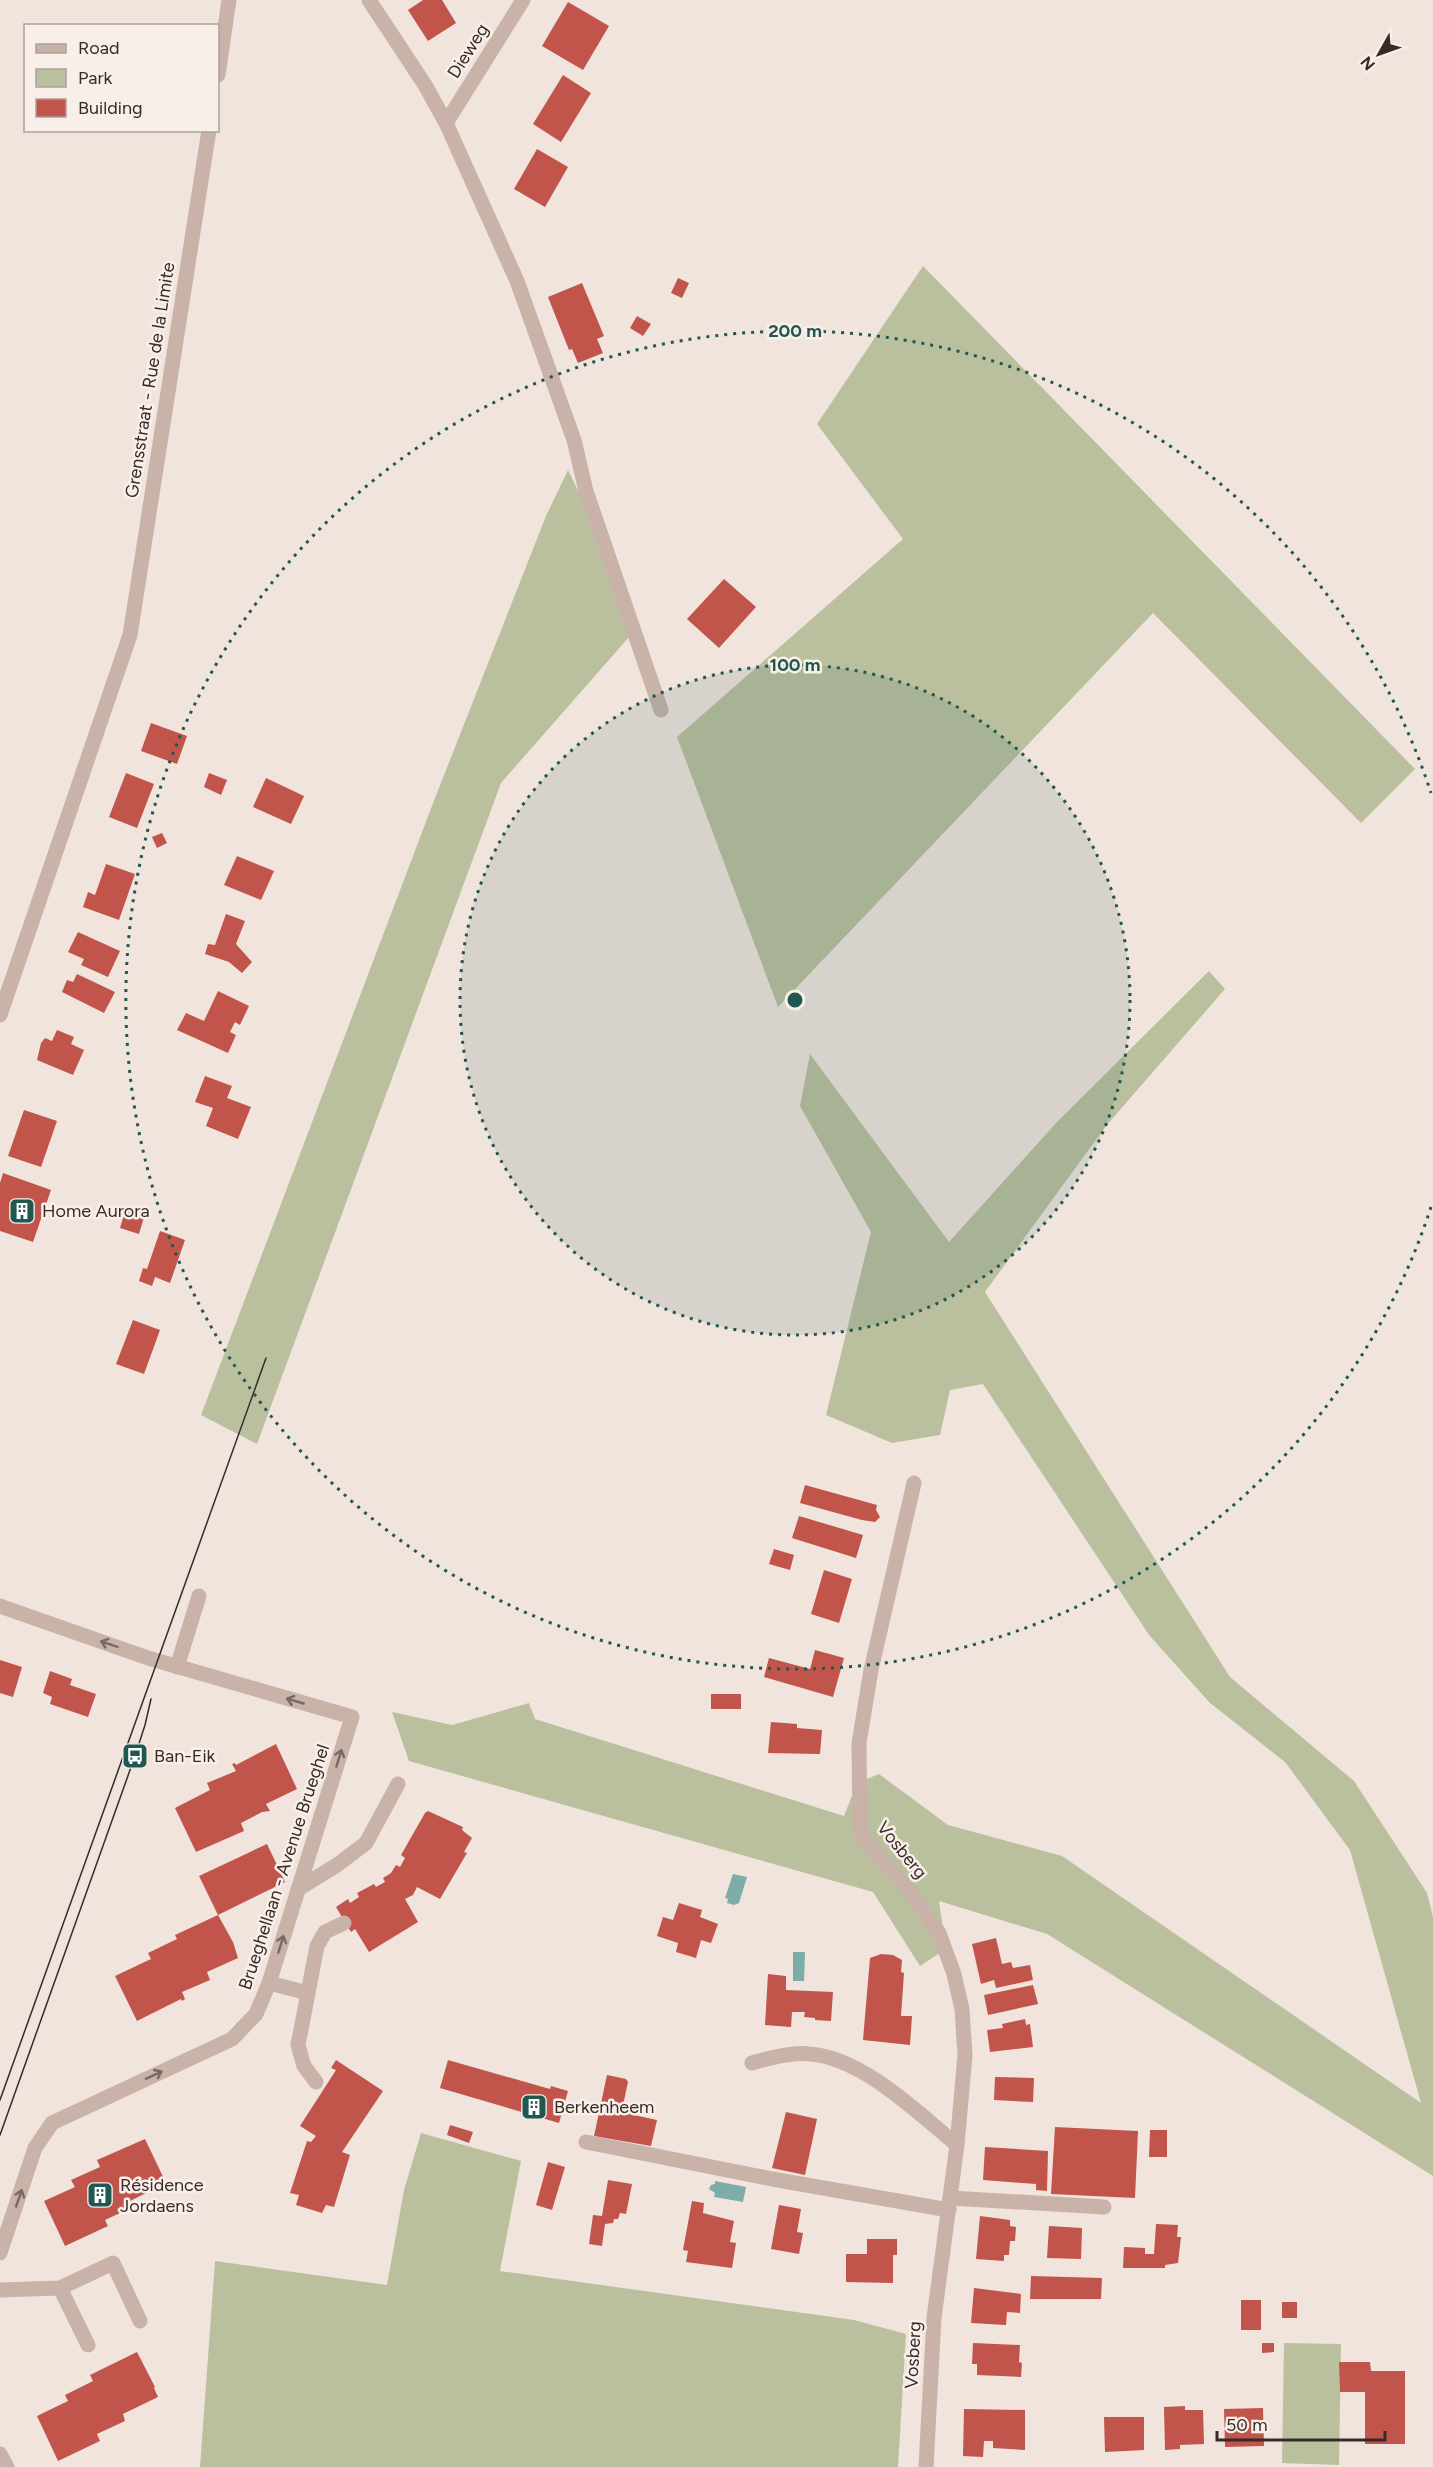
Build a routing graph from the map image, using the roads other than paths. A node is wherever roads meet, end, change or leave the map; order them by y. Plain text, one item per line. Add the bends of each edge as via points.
1 (229, 0) edge
2 (369, 0) edge
3 (523, 0) edge
4 (219, 68) edge
5 (446, 123) junction
6 (209, 132) edge
7 (661, 710) dead end
8 (0, 1015) edge
9 (914, 1483) dead end
10 (199, 1596) dead end
11 (0, 1606) edge
12 (177, 1667) junction
13 (398, 1784) dead end
14 (298, 1889) junction
15 (344, 1923) dead end
16 (268, 1983) junction
17 (308, 1993) junction
18 (752, 2063) dead end
19 (316, 2082) dead end
20 (586, 2142) dead end
21 (957, 2145) junction
22 (949, 2204) junction
23 (1104, 2207) dead end
24 (0, 2253) edge
25 (60, 2288) junction
26 (0, 2290) edge
27 (140, 2321) dead end
28 (88, 2345) dead end
29 (0, 2454) edge
30 (7, 2467) edge
31 (926, 2467) edge

1 - 4 street
2 - 5 street
3 - 5 street, Dieweg
5 - 7 street via 521,291 574,440 586,491
6 - 8 street, Grensstraat - Rue de la Limite via 130,635
9 - 21 street, Vosberg via 871,1670 859,1743 860,1833 939,1932 954,1974 966,2055
10 - 12 street
12 -> 11 street
14 -> 12 street, Brueghellaan - Avenue Brueghel via 352,1717
13 - 14 street via 366,1843
16 -> 14 street, Brueghellaan - Avenue Brueghel
15 - 17 street via 325,1932 317,1946
16 - 17 street
24 -> 16 street, Brueghellaan - Avenue Brueghel via 35,2148 52,2123 232,2039 256,2014
17 - 19 street via 298,2045 304,2066
18 - 21 street via 787,2054 812,2054 848,2065 890,2088
20 - 22 street via 772,2179
21 - 22 street, Vosberg
22 - 23 street
22 - 31 street, Vosberg via 934,2318
25 - 26 street
25 - 27 street via 113,2263
25 - 28 street
29 - 30 street

